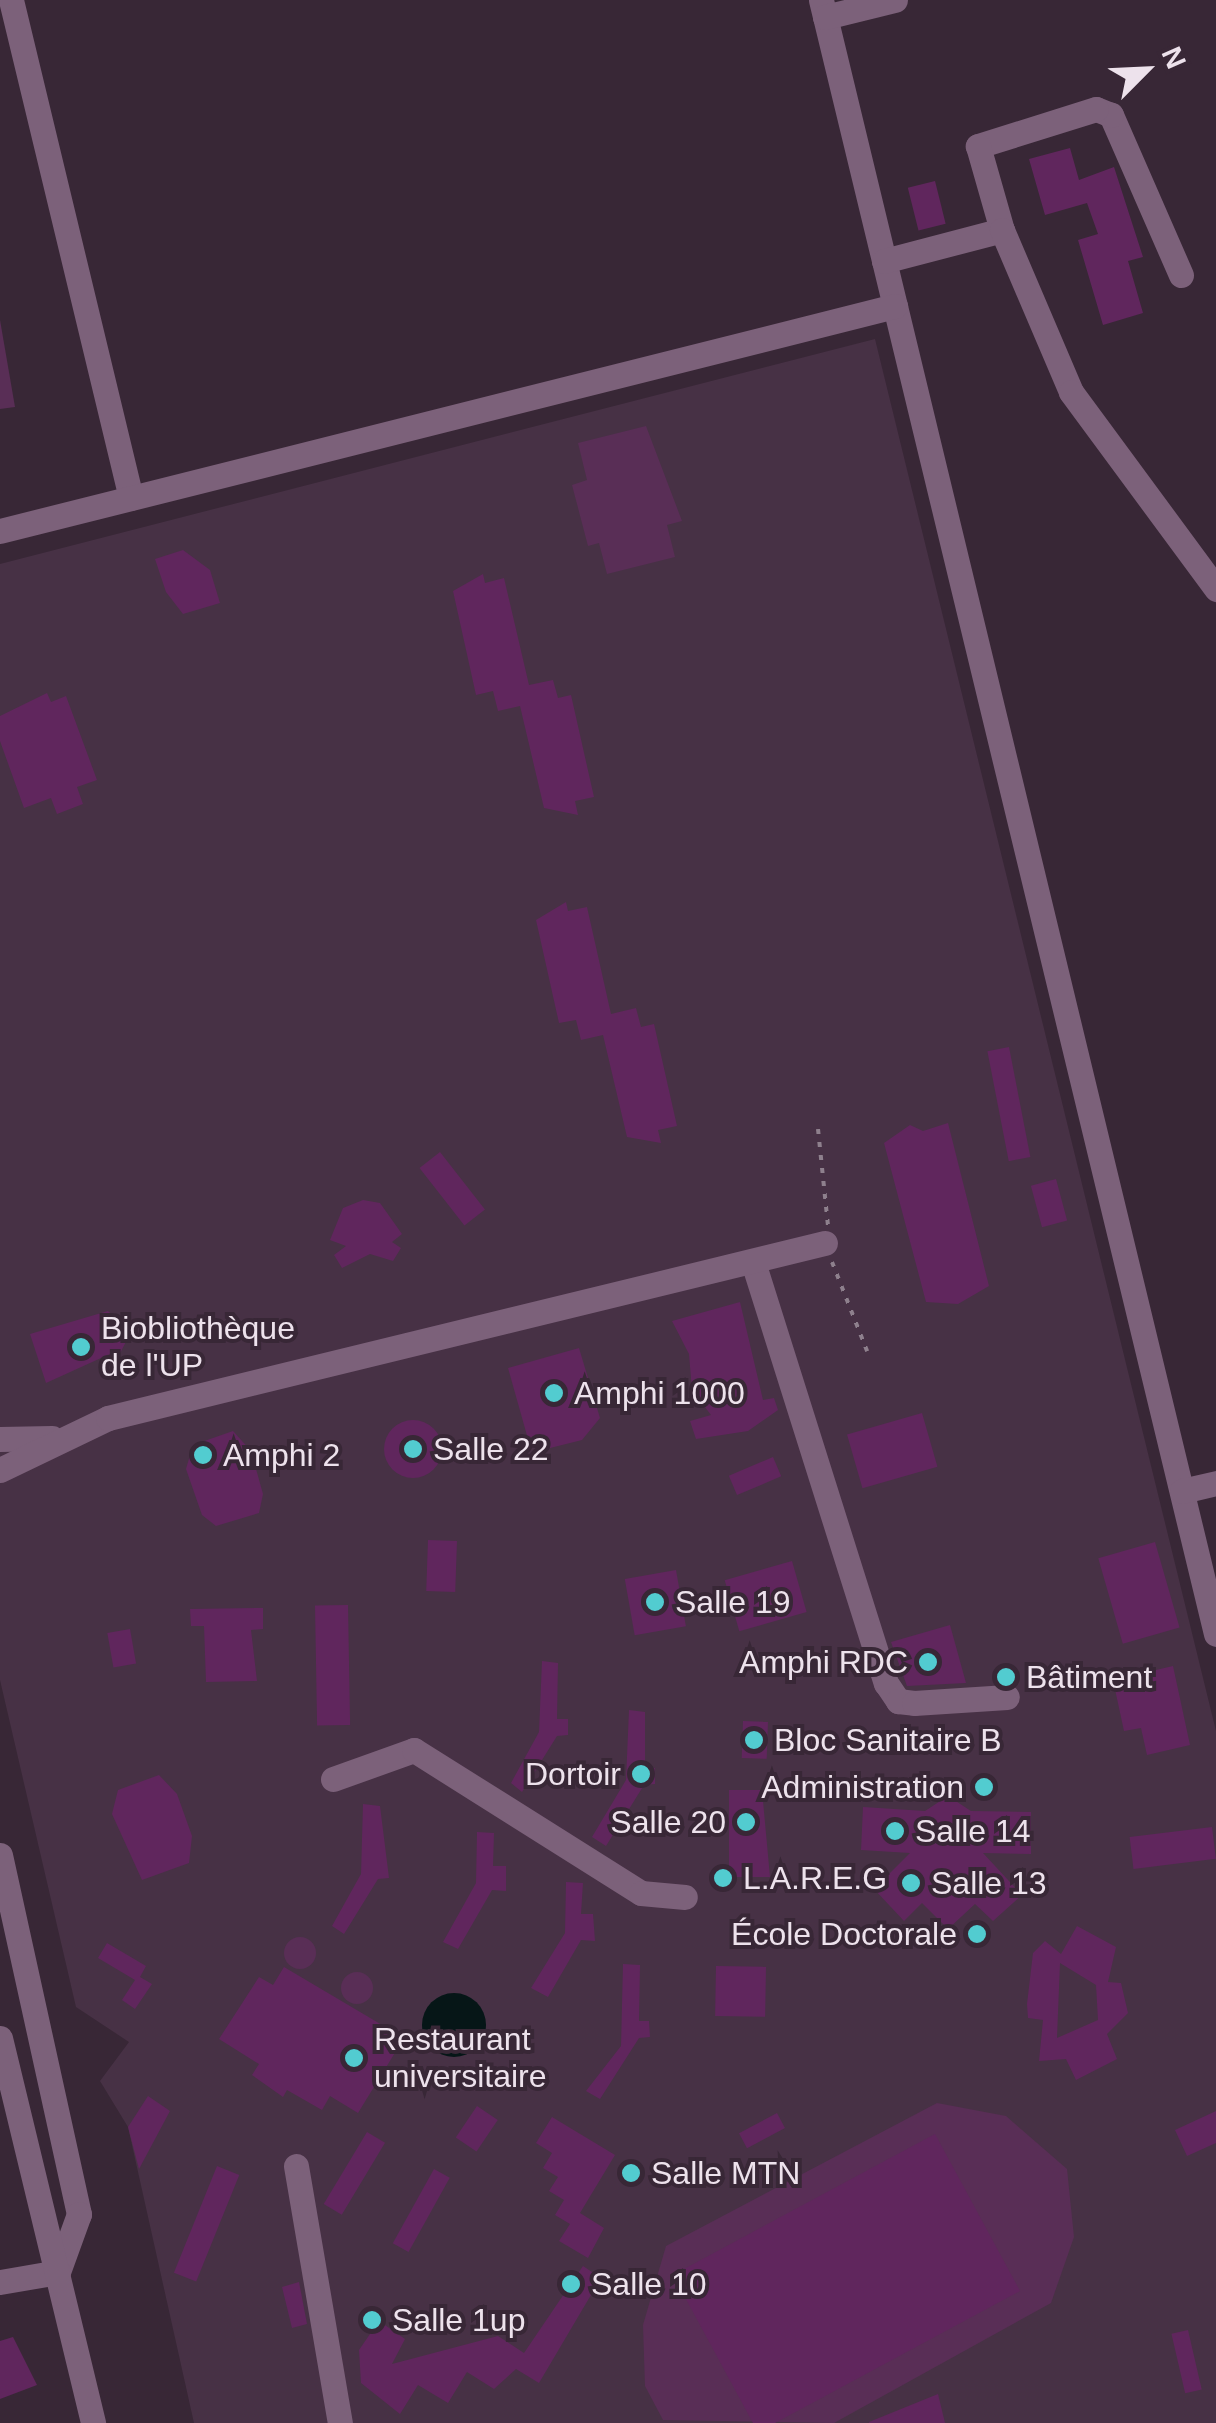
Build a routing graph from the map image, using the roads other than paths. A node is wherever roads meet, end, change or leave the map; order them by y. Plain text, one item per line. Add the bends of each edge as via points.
1 (11, 0) edge
2 (895, 0) edge
3 (823, 8) edge
4 (1002, 230) junction
5 (884, 261) junction
6 (1181, 275) dead end
7 (895, 306) junction
8 (130, 498) junction
9 (0, 531) edge
10 (1216, 589) edge
11 (825, 1243) dead end
12 (753, 1262) junction
13 (52, 1438) junction
14 (0, 1439) edge
15 (0, 1470) edge
16 (1216, 1483) edge
17 (1182, 1492) junction
18 (1216, 1634) edge
19 (1007, 1697) dead end
20 (334, 1780) dead end
21 (0, 1855) edge
22 (685, 1897) dead end
23 (0, 2038) edge
24 (296, 2166) dead end
25 (58, 2272) junction
26 (0, 2282) edge
27 (93, 2423) edge
28 (340, 2423) edge

1 - 8 street
2 - 3 street
3 - 5 street
4 - 5 street
4 - 6 street via 978,146 1096,109 1122,124
4 - 10 street via 1071,392
5 - 7 street
7 - 8 street
7 - 17 street
8 - 9 street
11 - 12 street
12 - 13 street
12 - 19 street via 886,1682 898,1701 914,1703
13 - 14 street
13 - 15 street
16 - 17 street
17 - 18 street
20 - 22 street via 414,1750 641,1893
21 - 25 street via 77,2180 74,2243
23 - 25 street
24 - 28 street
25 - 26 street
25 - 27 street

